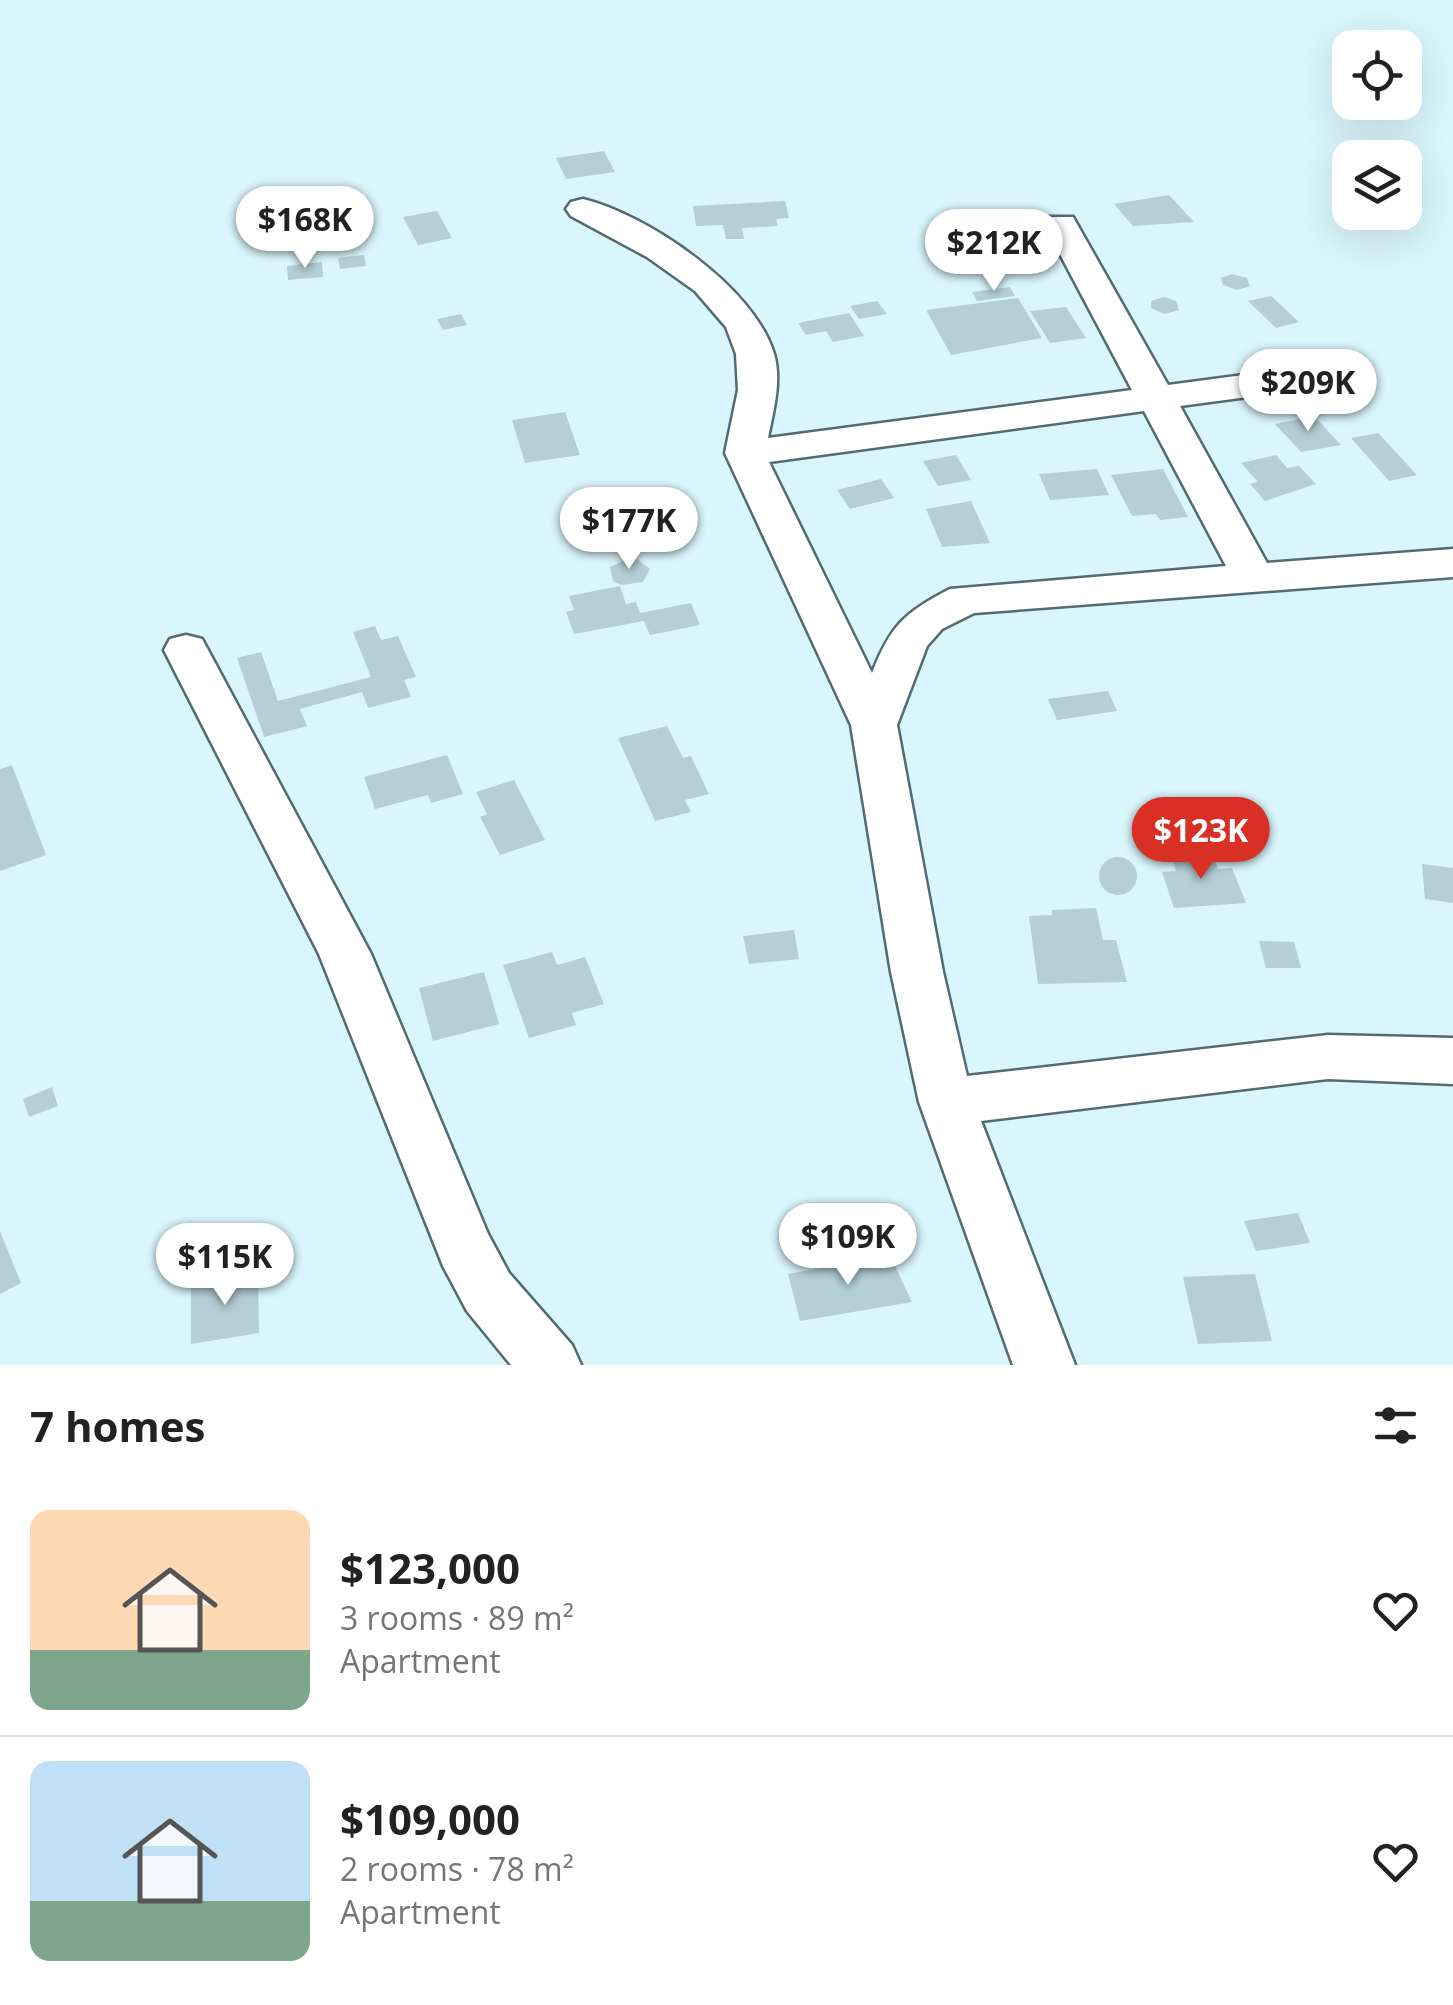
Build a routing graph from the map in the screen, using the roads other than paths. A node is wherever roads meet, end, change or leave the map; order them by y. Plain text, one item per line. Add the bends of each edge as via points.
1 (583, 209) dead end
2 (1061, 224) dead end
3 (1352, 372) dead end
4 (1157, 399) junction
5 (745, 453) junction
6 (1453, 563) edge
7 (1254, 578) junction
8 (186, 650) dead end
9 (874, 725) junction
10 (1453, 1061) edge
11 (946, 1102) junction
12 (550, 1365) edge
13 (1044, 1365) edge

1 - 5 street via 701,276 732,306 756,356
2 - 4 street
3 - 4 street
4 - 5 street
4 - 7 street
5 - 9 street
6 - 7 street
7 - 9 street via 965,599 926,618 907,640
8 - 12 street via 345,954 464,1247 488,1292
9 - 11 street
10 - 11 street via 1328,1057
11 - 13 street

